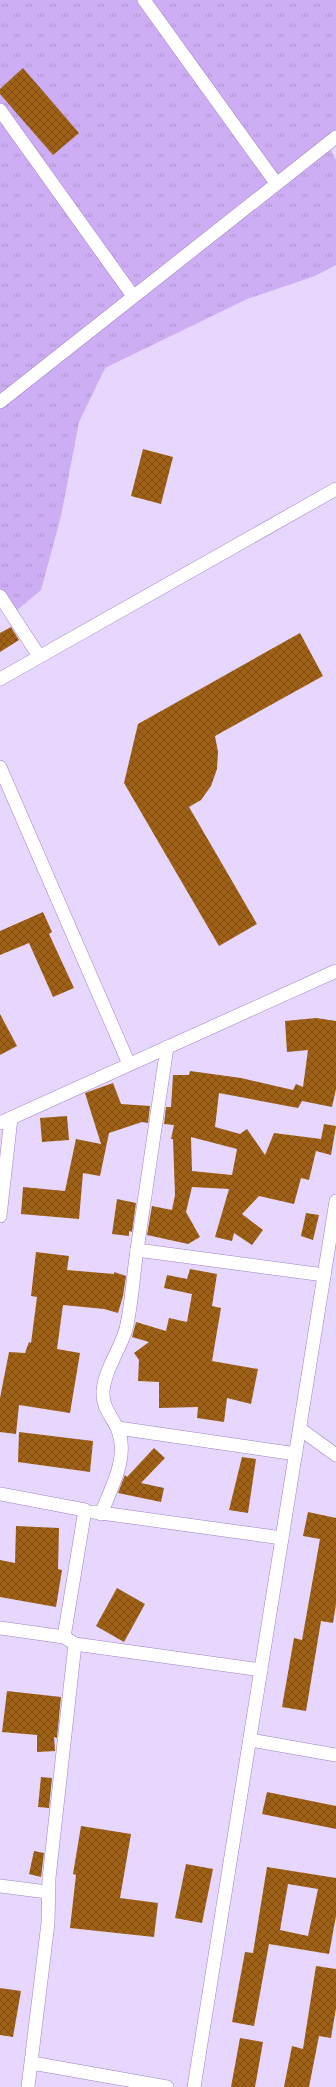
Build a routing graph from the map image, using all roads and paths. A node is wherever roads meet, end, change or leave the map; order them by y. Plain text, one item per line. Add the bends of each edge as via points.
1 (144, 0) edge
2 (0, 110) edge
3 (336, 137) edge
4 (276, 183) junction
5 (133, 296) junction
6 (0, 402) edge
7 (336, 489) edge
8 (0, 596) edge
9 (39, 656) junction
10 (0, 679) edge
11 (0, 767) edge
12 (336, 971) edge
13 (167, 1047) junction
14 (129, 1064) junction
15 (6, 1120) edge
16 (336, 1201) edge
17 (0, 1216) edge
18 (333, 1244) edge
19 (137, 1250) junction
20 (324, 1275) junction
21 (118, 1428) junction
22 (300, 1429) junction
23 (296, 1454) junction
24 (336, 1455) edge
25 (0, 1494) edge
26 (85, 1510) junction
27 (101, 1514) junction
28 (282, 1538) junction
29 (0, 1628) edge
30 (69, 1641) junction
31 (261, 1670) junction
32 (250, 1740) junction
33 (336, 1755) edge
34 (0, 1886) edge
35 (47, 1892) junction
36 (32, 2063) junction
37 (28, 2087) edge
38 (167, 2087) edge
39 (194, 2087) edge

1 - 4 street
2 - 5 street
3 - 4 street
4 - 5 street
5 - 6 street
7 - 9 street
8 - 9 street
9 - 10 street
11 - 14 street
12 - 13 street
13 - 14 street
13 - 19 street
14 - 15 street
15 - 17 street
16 - 18 street
18 - 20 street
19 - 20 street
19 - 21 street via 126,1328 118,1353 106,1375 103,1391 104,1405
20 - 22 street
21 - 23 street
21 - 27 street via 122,1453
22 - 23 street
22 - 24 street
23 - 28 street
25 - 26 street
26 - 27 street
26 - 30 street
27 - 28 street
28 - 31 street
29 - 30 street
30 - 31 street
30 - 35 street
31 - 32 street
32 - 33 street
32 - 39 street
34 - 35 street
35 - 36 street via 48,1923
36 - 37 street
36 - 38 street

